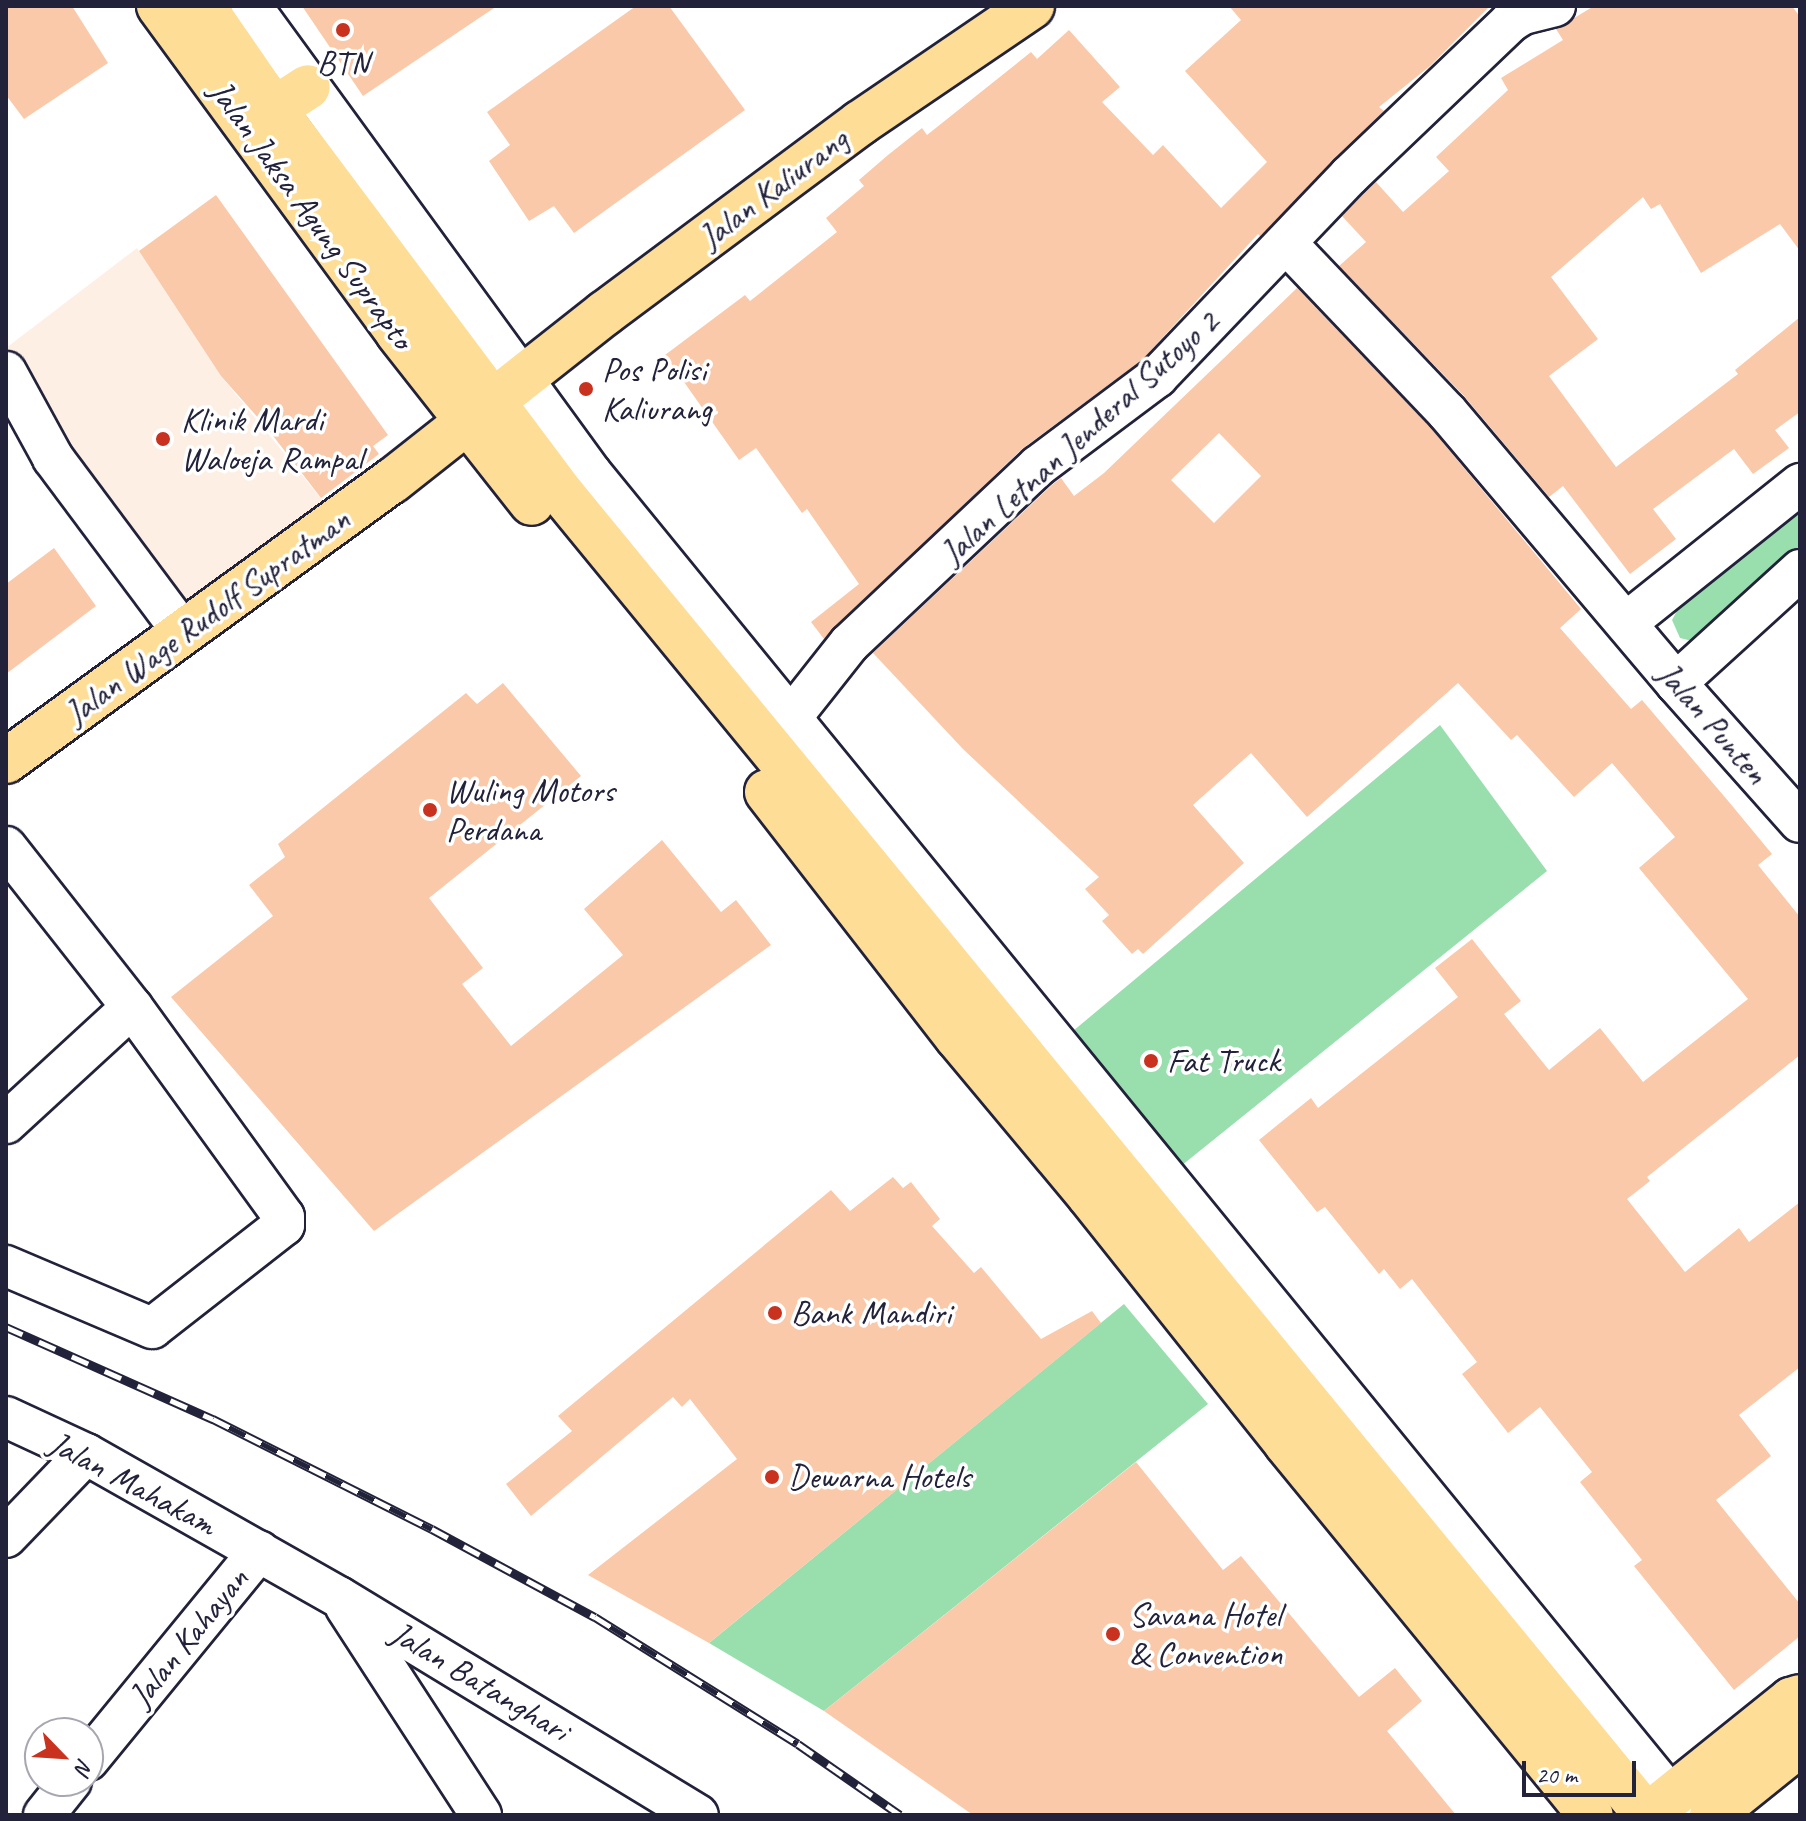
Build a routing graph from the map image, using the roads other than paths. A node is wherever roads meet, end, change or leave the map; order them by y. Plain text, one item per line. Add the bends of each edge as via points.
1 (159, 6) edge
2 (203, 6) edge
3 (251, 6) edge
4 (1032, 6) edge
5 (1552, 7) edge
6 (291, 98) junction
7 (1286, 243) junction
8 (6, 372) edge
9 (493, 399) junction
10 (1800, 484) edge
11 (1800, 570) edge
12 (1626, 623) junction
13 (184, 634) junction
14 (1676, 683) junction
15 (778, 732) junction
16 (6, 761) edge
17 (1800, 822) edge
18 (6, 847) edge
19 (132, 1007) junction
20 (6, 1123) edge
21 (6, 1266) edge
22 (6, 1417) edge
23 (1316, 1420) junction
24 (86, 1454) junction
25 (6, 1537) edge
26 (259, 1551) junction
27 (339, 1597) junction
28 (1800, 1697) edge
29 (104, 1740) edge
30 (1800, 1744) edge
31 (58, 1797) edge
32 (1662, 1810) edge
33 (44, 1815) edge
34 (481, 1815) edge
35 (698, 1815) edge
36 (1591, 1815) edge
37 (1712, 1815) edge

1 - 9 main road, Jalan Jaksa Agung Suprapto via 398,333
2 - 6 main road, Jalan Jaksa Agung Suprapto
3 - 6 street, Jalan Jaksa Agung Suprapto
4 - 9 main road, Jalan Kaliurang via 860,123
5 - 7 street, Jalan Letnan Jenderal Sutoyo 2 via 1510,22
6 - 9 main road, Jalan Jaksa Agung Suprapto
7 - 12 street, Jalan Punten via 1447,412
7 - 15 street, Jalan Letnan Jenderal Sutoyo 2 via 1157,377 1038,466 849,644
8 - 13 street via 53,458
9 - 13 main road, Jalan Wage Rudolf Supratman via 392,481
9 - 15 main road via 563,495
9 - 23 main road via 798,831 957,1037 1089,1195
10 - 12 street
11 - 14 street
12 - 14 street, Jalan Punten
13 - 16 main road, Jalan Wage Rudolf Supratman
14 - 17 street, Jalan Punten
15 - 23 main road via 1248,1307
18 - 19 street
19 - 20 street
19 - 21 street via 284,1217 284,1225 152,1328
22 - 24 street, Jalan Mahakam
23 - 32 main road
23 - 36 main road
24 - 25 street
24 - 26 street, Jalan Mahakam
26 - 27 street, Jalan Batanghari
26 - 29 street, Jalan Kahayan
27 - 34 street
27 - 35 street, Jalan Batanghari
28 - 32 main road
30 - 37 main road
31 - 33 street

